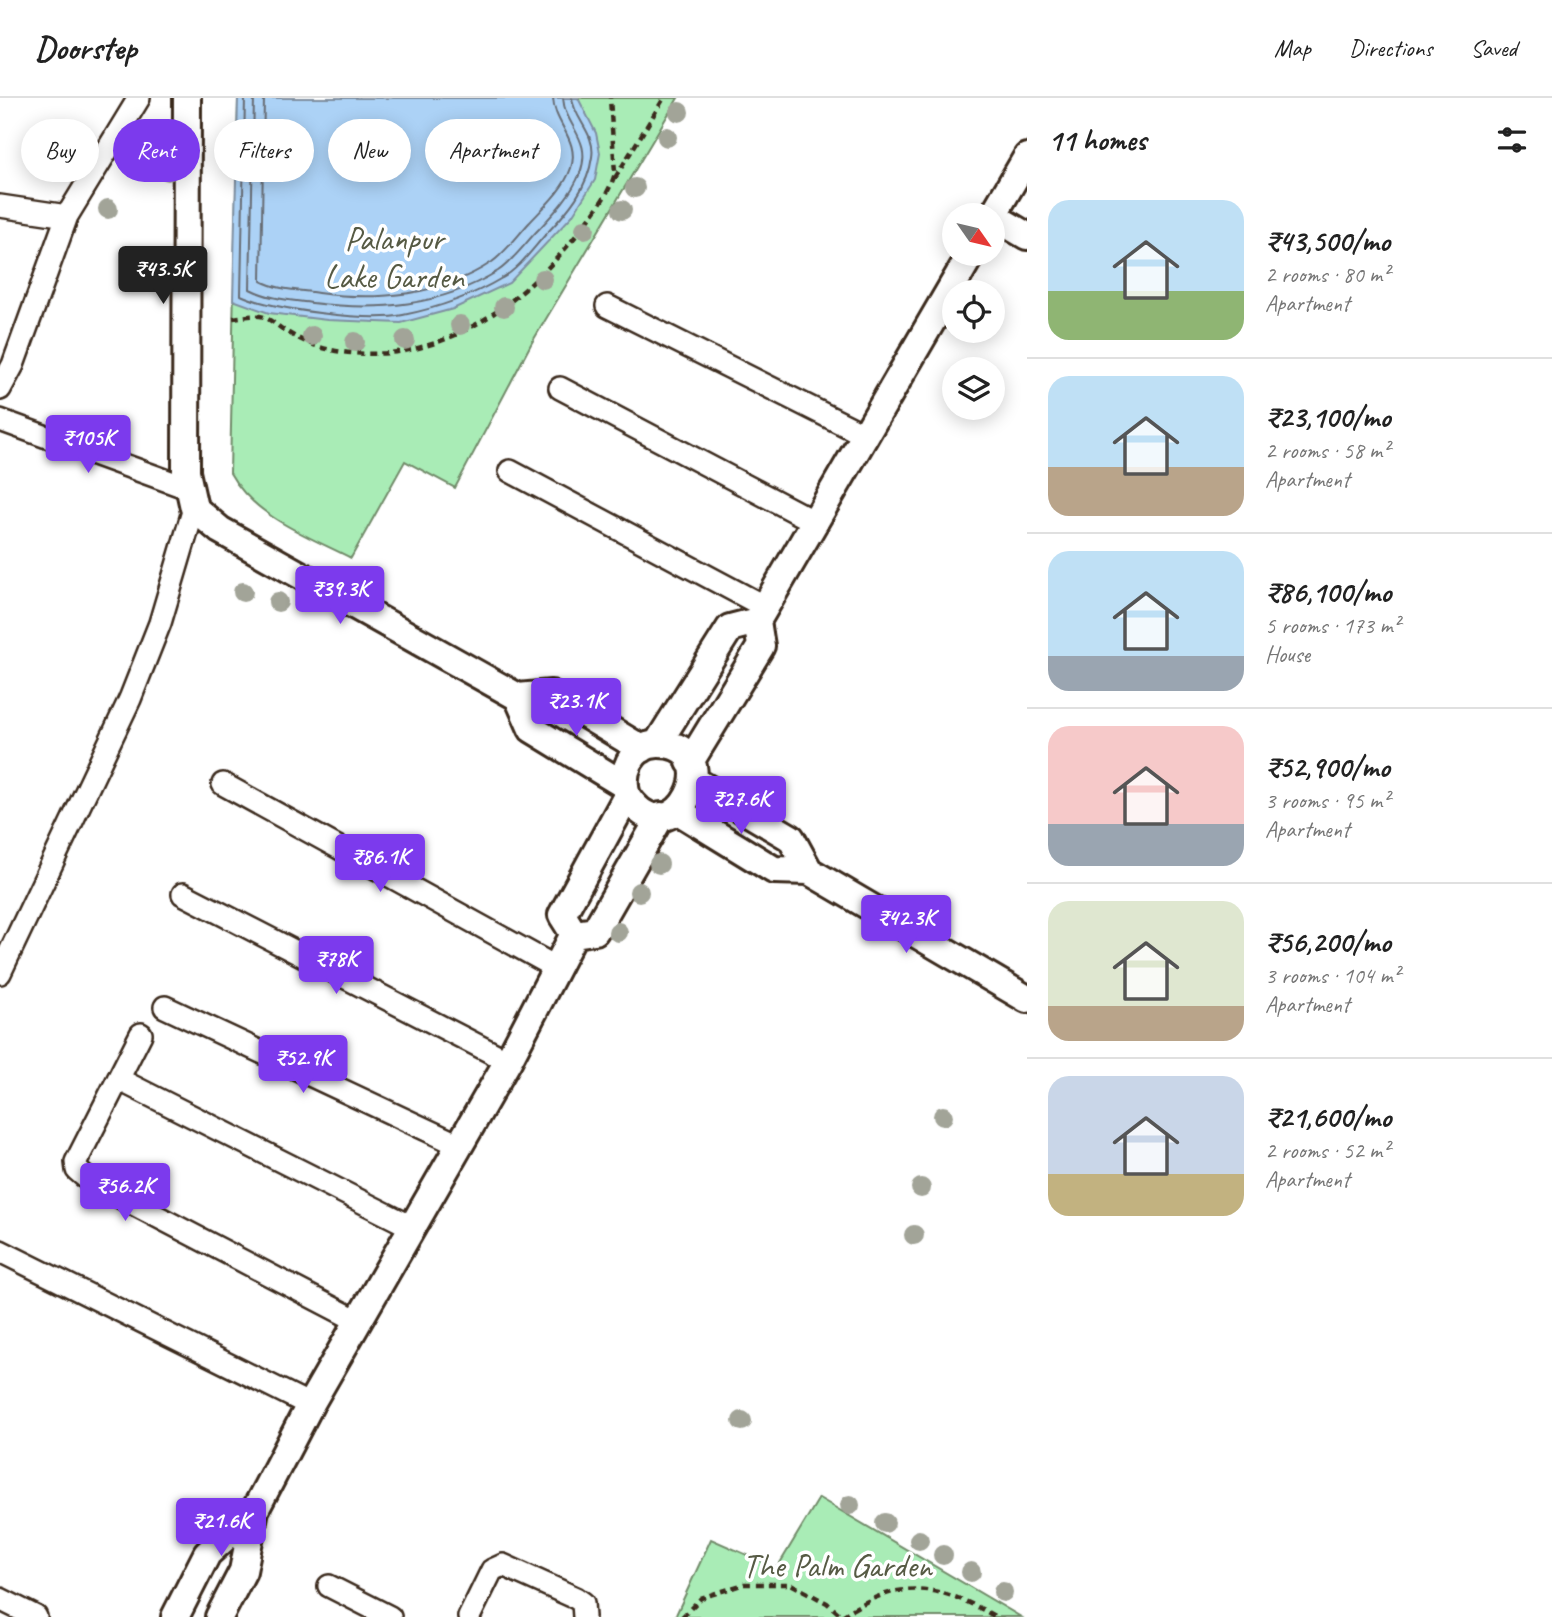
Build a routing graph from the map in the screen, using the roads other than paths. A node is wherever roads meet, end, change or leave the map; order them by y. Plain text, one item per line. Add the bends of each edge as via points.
1 (139, 98) edge
2 (187, 98) edge
3 (1027, 157) edge
4 (1000, 203) edge
5 (0, 206) edge
6 (67, 216) junction
7 (1005, 223) edge
8 (1027, 236) edge
9 (964, 266) edge
10 (607, 306) dead end
11 (560, 388) dead end
12 (0, 389) edge
13 (0, 420) edge
14 (867, 436) junction
15 (509, 471) dead end
16 (192, 499) junction
17 (817, 523) junction
18 (761, 614) junction
19 (518, 697) junction
20 (650, 747) junction
21 (692, 772) junction
22 (223, 784) dead end
23 (625, 791) junction
24 (669, 813) junction
25 (809, 870) junction
26 (183, 894) dead end
27 (574, 934) junction
28 (557, 968) junction
29 (0, 973) edge
30 (1027, 999) edge
31 (165, 1007) dead end
32 (141, 1034) dead end
33 (508, 1062) junction
34 (118, 1079) junction
35 (459, 1145) junction
36 (412, 1227) junction
37 (0, 1251) edge
38 (358, 1321) junction
39 (310, 1405) junction
40 (255, 1510) junction
41 (329, 1586) dead end
42 (0, 1599) edge
43 (36, 1617) edge
44 (175, 1617) edge
45 (219, 1617) edge
46 (390, 1617) edge
47 (469, 1617) edge
48 (584, 1617) edge

1 - 6 street
2 - 16 street via 186,472
3 - 4 street
5 - 6 street
6 - 12 street
7 - 8 street
9 - 14 street
10 - 14 street
11 - 17 street
13 - 16 street
14 - 17 street
15 - 18 street
16 - 19 street via 220,530
16 - 29 street via 160,623 130,699
17 - 18 street
18 - 20 street via 730,628
18 - 21 street via 761,646
19 - 20 street via 551,694
19 - 23 street via 532,729
20 - 21 street via 676,749
20 - 23 street via 627,765
21 - 24 street via 687,803
21 - 25 street via 791,838
22 - 28 street
23 - 24 street via 641,811
23 - 27 street via 562,915
24 - 25 street via 774,870
24 - 27 street via 595,931
25 - 30 street
26 - 33 street
27 - 28 street
28 - 33 street
31 - 35 street
32 - 34 street
33 - 35 street
34 - 36 street
34 - 38 street via 76,1170
35 - 36 street
36 - 38 street
37 - 39 street
38 - 39 street
39 - 40 street
40 - 44 street via 208,1554
40 - 45 street via 243,1572
41 - 46 street
42 - 43 street
47 - 48 street via 492,1570 503,1565 576,1598 583,1603

